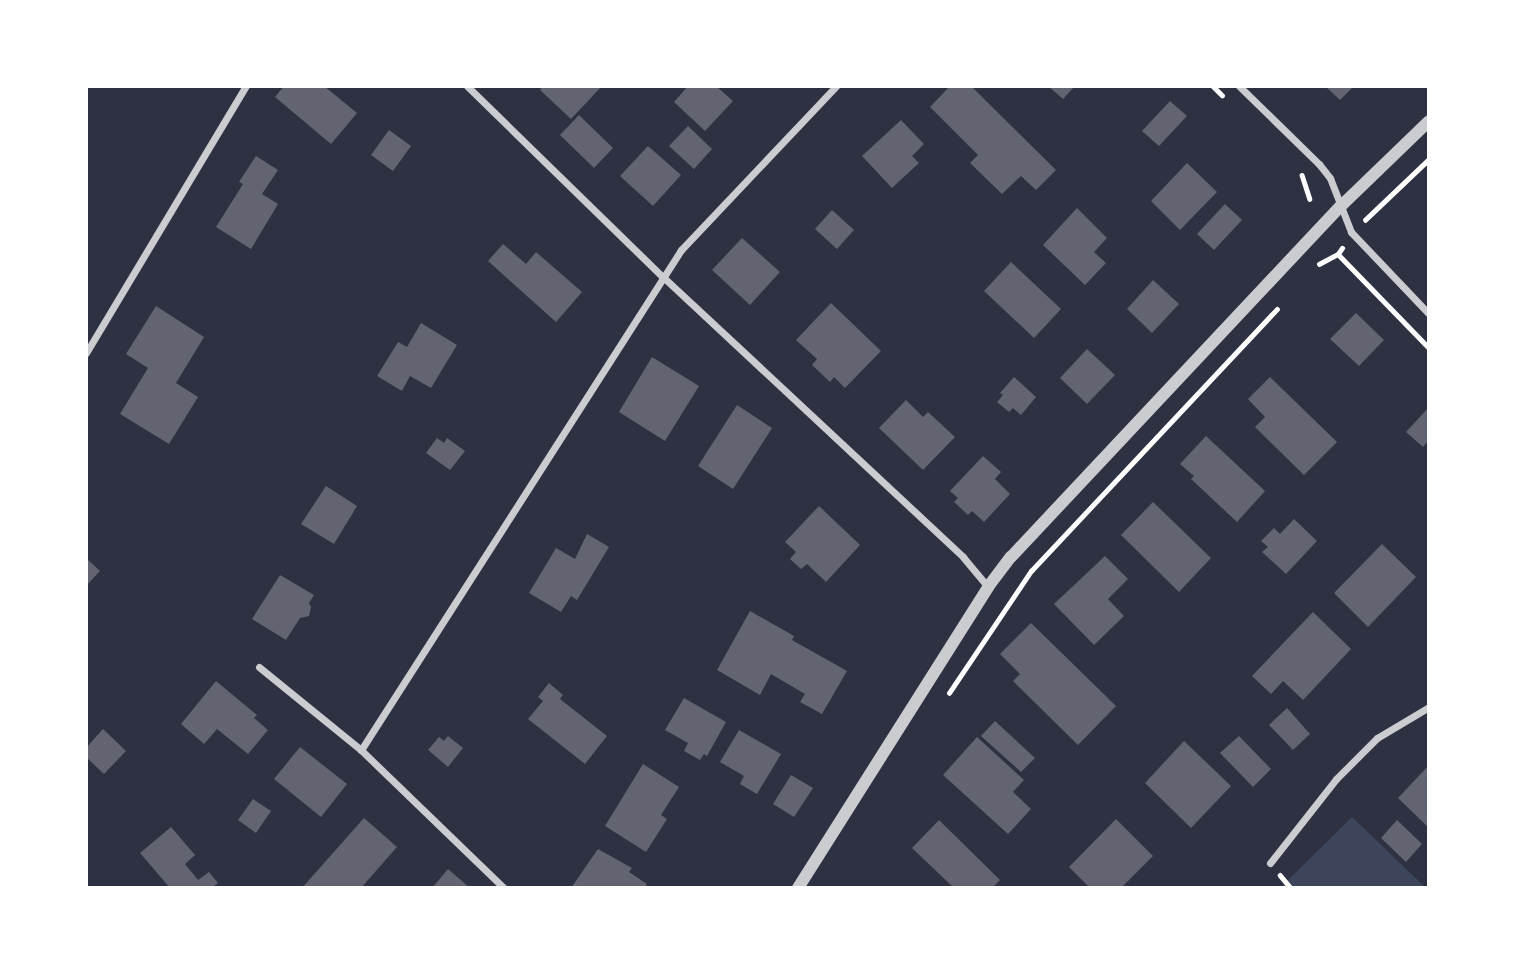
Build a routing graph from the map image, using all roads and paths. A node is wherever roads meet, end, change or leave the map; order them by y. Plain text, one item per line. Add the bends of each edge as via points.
1 (246, 86) edge
2 (467, 86) edge
3 (836, 86) edge
4 (1239, 86) edge
5 (1429, 121) edge
6 (1429, 159) edge
7 (1341, 206) junction
8 (1352, 232) junction
9 (1338, 254) junction
10 (1313, 270) dead end
11 (662, 276) junction
12 (1285, 300) dead end
13 (1429, 314) edge
14 (1429, 348) edge
15 (86, 353) edge
16 (988, 587) junction
17 (259, 667) dead end
18 (942, 704) dead end
19 (1429, 707) edge
20 (360, 750) junction
21 (1270, 863) dead end
22 (504, 888) edge
23 (798, 888) edge

1 - 15 street
2 - 11 street
3 - 11 street via 681,250
4 - 7 street via 1319,164
5 - 7 street
6 - 8 path
7 - 8 street
7 - 16 street via 1011,557
8 - 9 path
8 - 13 street
9 - 10 path via 1322,260
9 - 14 path
11 - 16 street via 962,557
11 - 20 street
12 - 18 path via 1031,571
16 - 23 street
17 - 20 street
19 - 21 street via 1368,747 1336,779
20 - 22 street

